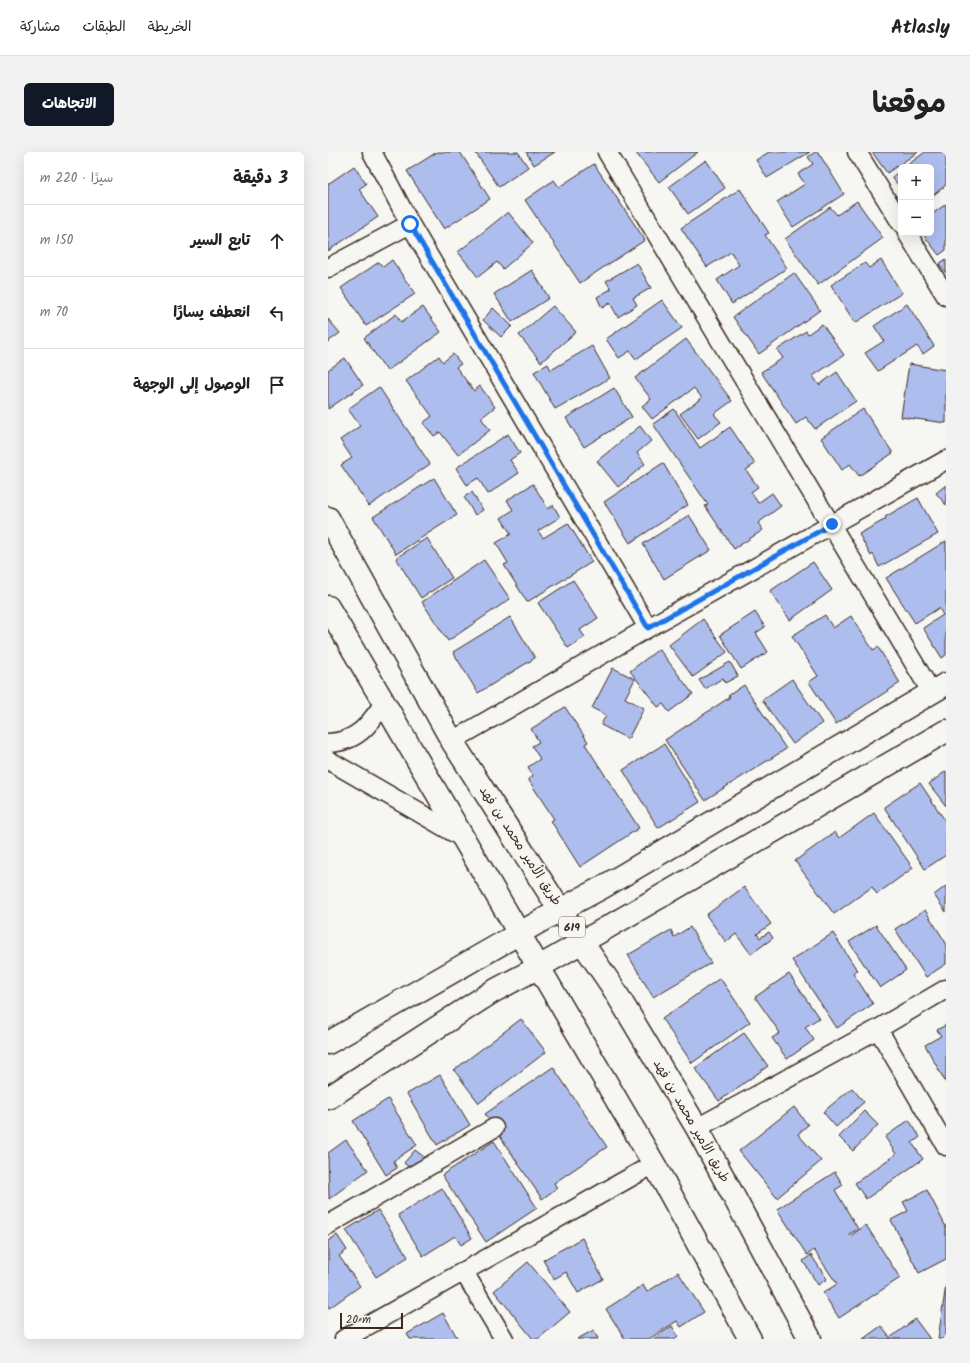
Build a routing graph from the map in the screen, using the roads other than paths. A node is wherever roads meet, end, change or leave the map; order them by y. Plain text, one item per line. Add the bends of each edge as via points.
1 (607, 152) edge
2 (857, 152) edge
3 (375, 153) edge
4 (898, 218) edge
5 (410, 224) junction
6 (909, 236) edge
7 (328, 268) edge
8 (946, 296) edge
9 (946, 460) edge
10 (328, 518) edge
11 (832, 524) junction
12 (328, 607) edge
13 (648, 628) junction
14 (939, 688) edge
15 (384, 704) junction
16 (946, 731) edge
17 (452, 741) junction
18 (328, 749) edge
19 (462, 838) junction
20 (560, 910) junction
21 (519, 933) junction
22 (582, 941) junction
23 (539, 967) junction
24 (946, 989) edge
25 (878, 1029) junction
26 (328, 1043) edge
27 (328, 1098) edge
28 (494, 1128) dead end
29 (697, 1128) junction
30 (946, 1146) edge
31 (654, 1164) junction
32 (328, 1225) edge
33 (464, 1272) junction
34 (344, 1339) edge
35 (504, 1339) edge
36 (750, 1339) edge
37 (810, 1339) edge

1 - 11 street
2 - 4 street
3 - 5 street
5 - 7 street
5 - 13 street
6 - 8 street
9 - 11 street
10 - 17 main road, طريق الأمير محمد بن فهد / 619
11 - 13 street
11 - 14 street
12 - 15 main road
13 - 17 street
14 - 20 main road via 604,887
15 - 18 street via 368,727
15 - 19 main road
16 - 22 main road
17 - 20 main road, طريق الأمير محمد بن فهد / 619
18 - 19 street
19 - 21 main road
20 - 21 main road
20 - 22 main road, طريق الأمير محمد بن فهد / 619
21 - 23 main road
21 - 26 main road
22 - 23 main road
22 - 29 main road, طريق الأمير محمد بن فهد / 619
23 - 27 main road via 492,992
23 - 31 main road
24 - 25 street
25 - 29 street
25 - 30 street
28 - 32 street
29 - 37 main road, طريق الأمير محمد بن فهد / 619
31 - 33 street
31 - 36 main road
33 - 34 street
33 - 35 street

